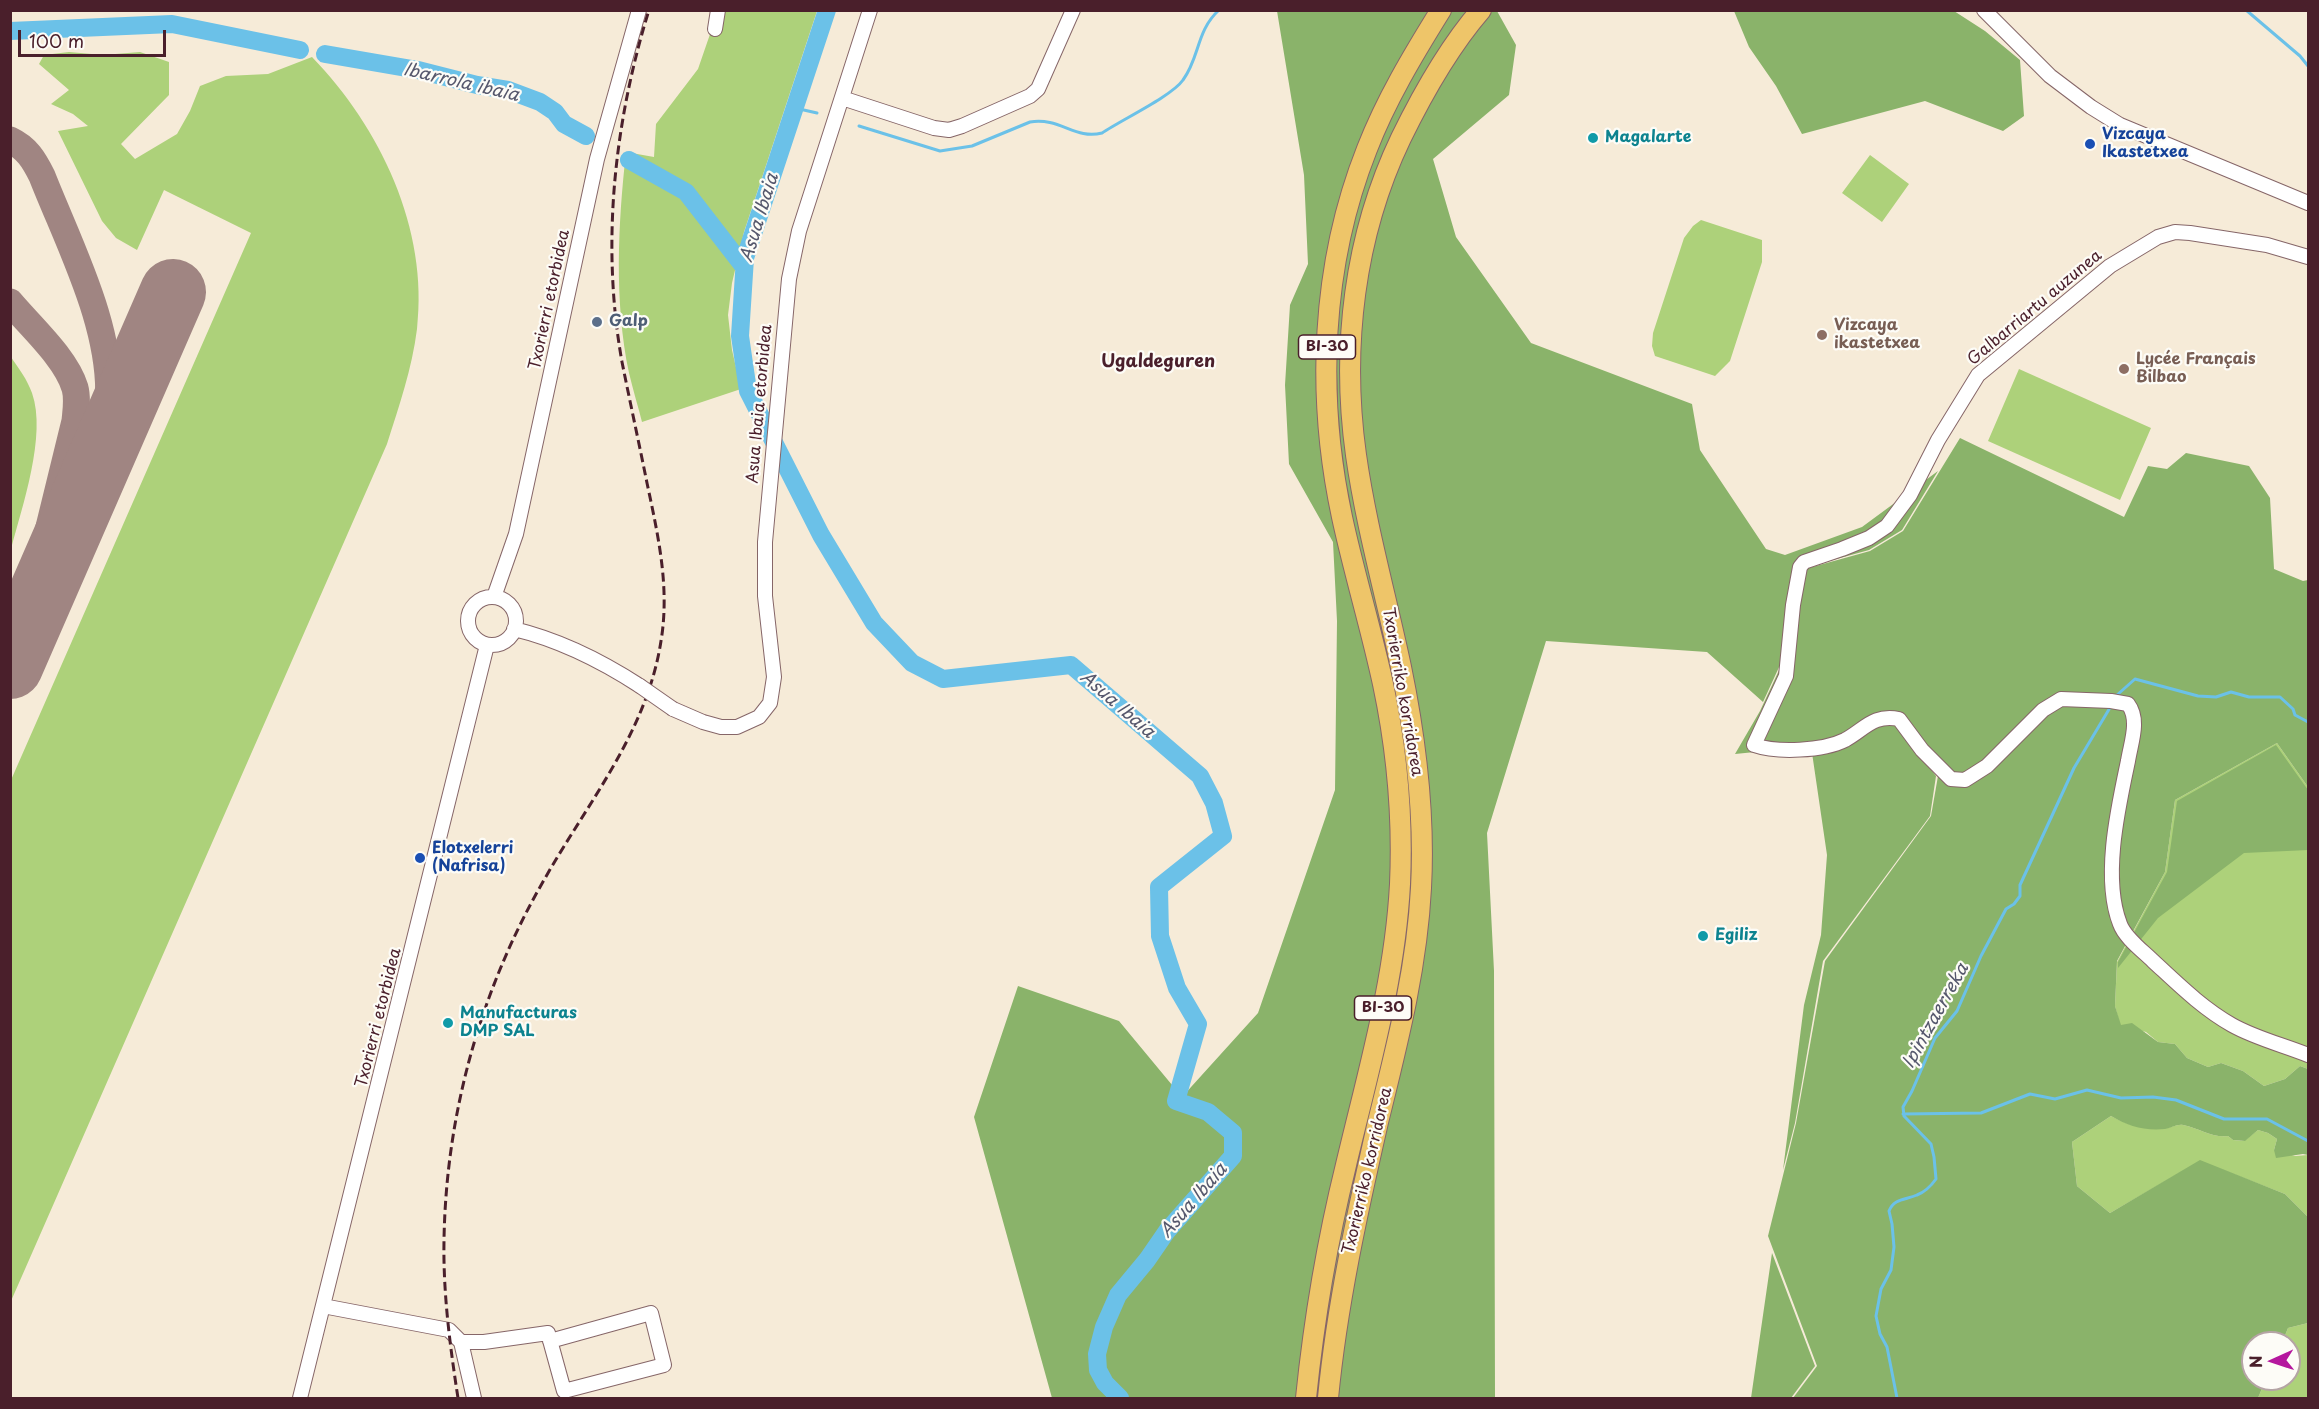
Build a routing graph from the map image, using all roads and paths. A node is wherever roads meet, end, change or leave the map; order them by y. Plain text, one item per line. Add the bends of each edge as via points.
1 (639, 10) edge
2 (718, 10) edge
3 (870, 10) edge
4 (1073, 10) edge
5 (1441, 10) edge
6 (1482, 10) edge
7 (1976, 10) edge
8 (1984, 10) edge
9 (715, 29) dead end
10 (2003, 30) junction
11 (842, 98) junction
12 (2290, 196) junction
13 (2308, 203) edge
14 (2308, 209) edge
15 (2308, 257) edge
16 (494, 597) junction
17 (514, 629) junction
18 (488, 645) junction
19 (2308, 1055) edge
20 (323, 1306) junction
21 (550, 1341) junction
22 (461, 1342) junction
23 (300, 1398) edge
24 (474, 1398) edge
25 (1306, 1398) edge
26 (1328, 1398) edge

1 - 16 street, Txorierri etorbidea via 597,159 516,534
2 - 9 street
3 - 11 street, Asua Ibaia etorbidea
4 - 11 street via 1038,89 962,126 949,130 934,128
5 - 25 highway, Txorierriko korridorea / BI-30 via 1411,58 1366,151 1344,225 1330,306 1326,388 1333,466 1389,717 1398,785 1401,856 1392,961 1324,1271
6 - 26 highway, Txorierriko korridorea / BI-30 via 1428,87 1389,165 1366,236 1352,319 1350,370 1356,454 1415,746 1422,871 1413,968 1348,1256
7 - 10 street
8 - 10 street
10 - 12 street via 2050,76 2120,125
11 - 17 street, Asua Ibaia etorbidea, bridge via 794,252 784,328 764,578 774,677 770,703 759,717 737,727 703,722 673,709 602,661
12 - 13 street
12 - 14 street
15 - 19 street, Galbarriartu auzunea via 2267,245 2190,233 2158,237 2110,266 1978,375 1910,495 1887,526 1800,567 1786,676 1754,745 1797,750 1844,741 1887,716 1899,719 1951,779 1965,780 1987,766 2043,710 2061,699 2128,704 2134,711 2134,730 2115,826 2112,872 2120,926 2140,950 2215,1014 2250,1033
16 - 17 street via 512,608
16 - 18 street via 478,601 469,614 474,637
17 - 18 street via 507,640
18 - 20 street, Txorierri etorbidea
20 - 22 street via 448,1330
20 - 23 street, Txorierri etorbidea
21 - 21 street via 564,1391 664,1365 651,1313
21 - 22 street via 548,1333
22 - 24 street

